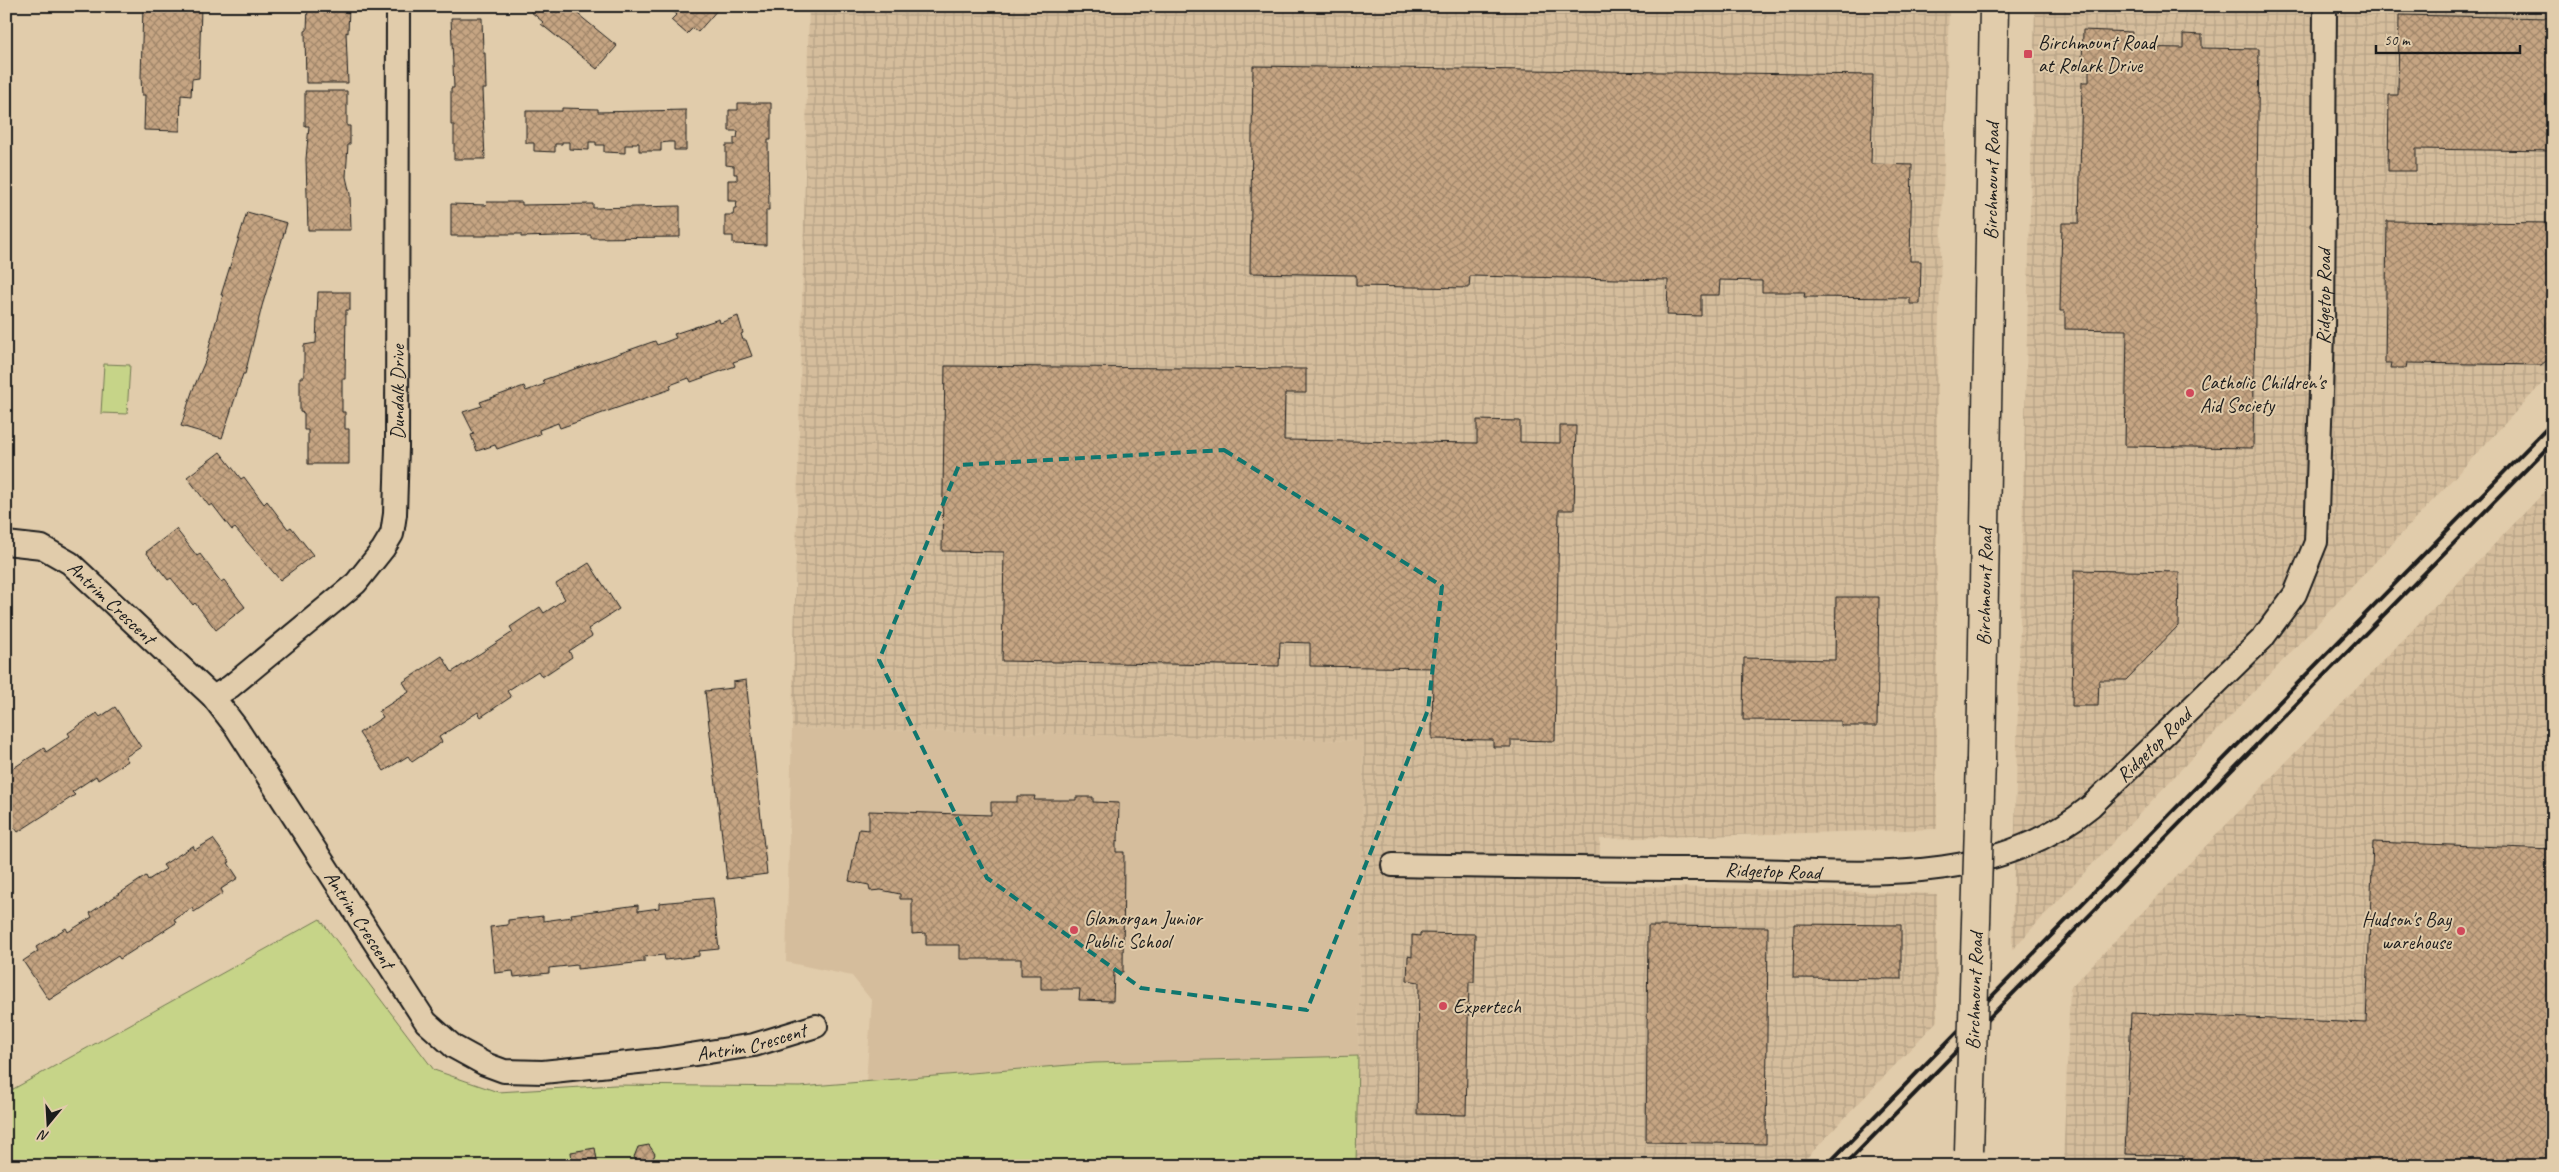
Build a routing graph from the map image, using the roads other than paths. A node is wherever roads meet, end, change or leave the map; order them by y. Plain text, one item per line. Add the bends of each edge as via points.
1 (398, 6) edge
2 (1994, 6) edge
3 (2325, 6) edge
4 (6, 544) edge
5 (213, 697) junction
6 (1394, 865) dead end
7 (816, 1026) dead end
8 (1969, 1159) edge

1 - 5 street, Dundalk Drive via 397,448 392,534 356,583 230,687
2 - 8 main road, Birchmount Road, bridge via 1981,759
3 - 6 street, Ridgetop Road via 2316,542 2295,594 2262,639 2091,806 2072,822 2018,850 1950,868 1915,871 1837,873
4 - 5 street, Antrim Crescent via 42,547 70,563
5 - 7 street, Antrim Crescent via 236,727 426,1022 454,1047 485,1064 504,1071 559,1072 754,1045

